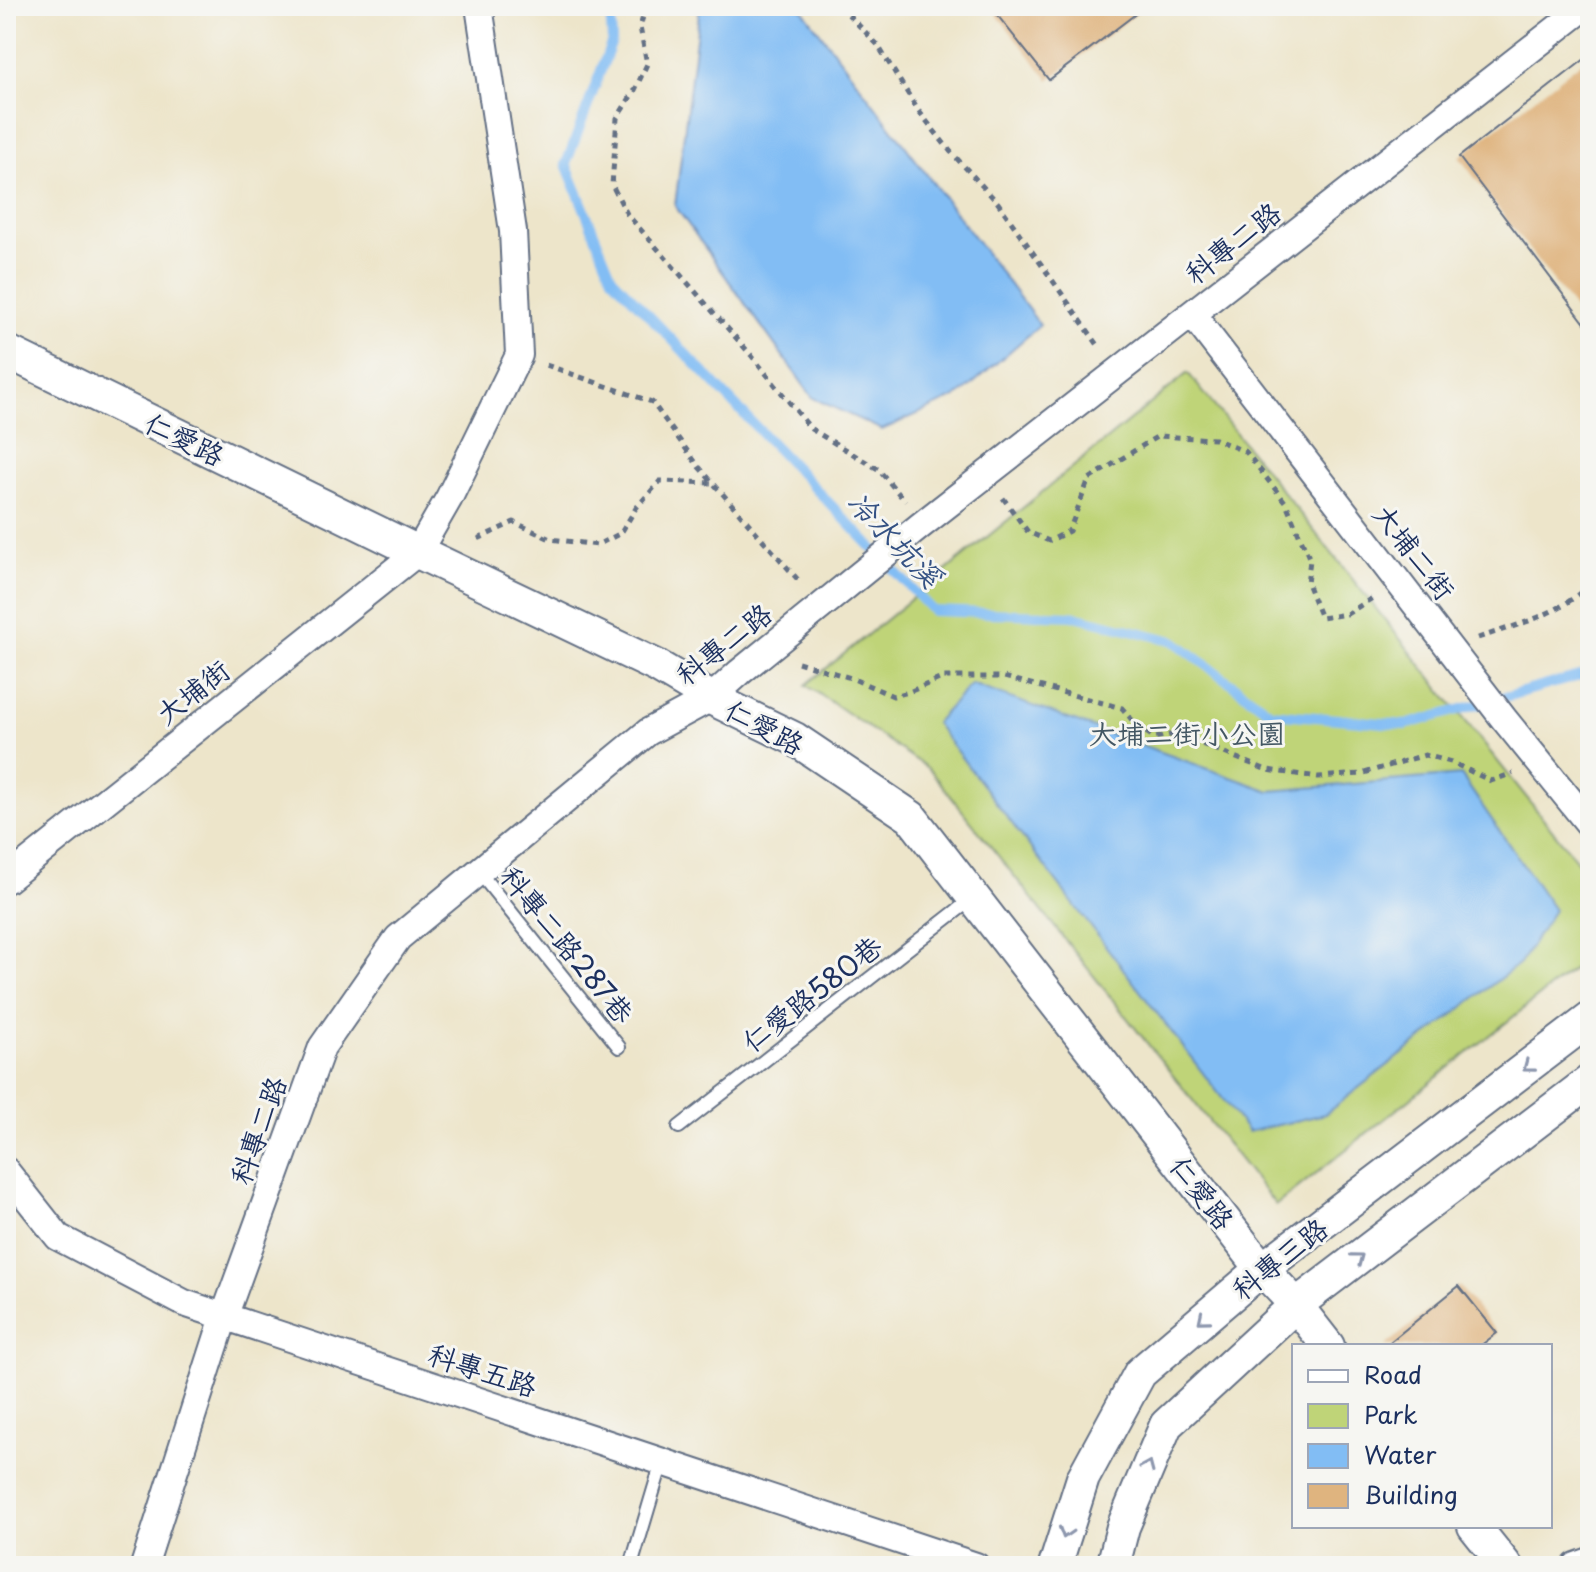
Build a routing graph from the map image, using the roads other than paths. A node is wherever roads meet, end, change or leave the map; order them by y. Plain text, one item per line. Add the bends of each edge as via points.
1 (479, 6) edge
2 (1586, 6) edge
3 (1192, 314) junction
4 (6, 351) edge
5 (418, 552) junction
6 (711, 698) junction
7 (1590, 825) edge
8 (479, 872) junction
9 (6, 880) edge
10 (973, 897) junction
11 (1590, 1019) edge
12 (619, 1047) dead end
13 (1590, 1081) edge
14 (679, 1127) dead end
15 (6, 1171) edge
16 (1262, 1269) junction
17 (1296, 1305) junction
18 (224, 1317) junction
19 (1326, 1344) edge
20 (662, 1462) junction
21 (1476, 1528) edge
22 (1590, 1561) edge
23 (144, 1566) edge
24 (631, 1566) edge
25 (976, 1566) edge
26 (1055, 1566) edge
27 (1113, 1566) edge
28 (1506, 1566) edge
29 (1576, 1566) edge

1 - 5 street via 513,231 519,355
2 - 3 street, 科專二路
3 - 6 street, 科專二路 via 920,526
3 - 7 street, 大埔二街
4 - 5 street, 仁愛路
5 - 6 street, 仁愛路 via 657,666
5 - 9 street, 大埔街
6 - 8 street, 科專二路 via 648,732
6 - 10 street, 仁愛路 via 795,739 911,817
8 - 12 lane, 科專二路287巷
8 - 18 street, 科專二路 via 398,938 322,1047
10 - 14 lane, 仁愛路580巷
10 - 16 street, 仁愛路
11 -> 16 street, 科專三路
17 -> 13 street, 科專三路
15 - 18 street, 科專五路 via 58,1237 184,1303
16 - 17 street, 仁愛路
16 -> 26 street, 科專三路 via 1140,1373 1083,1478
17 - 19 street, 仁愛路
27 -> 17 street, 科專三路 via 1123,1527 1166,1425
18 - 20 street, 科專五路
18 - 23 street, 科專二路
20 - 24 lane
20 - 25 street, 科專五路
21 - 28 street
22 - 29 street

